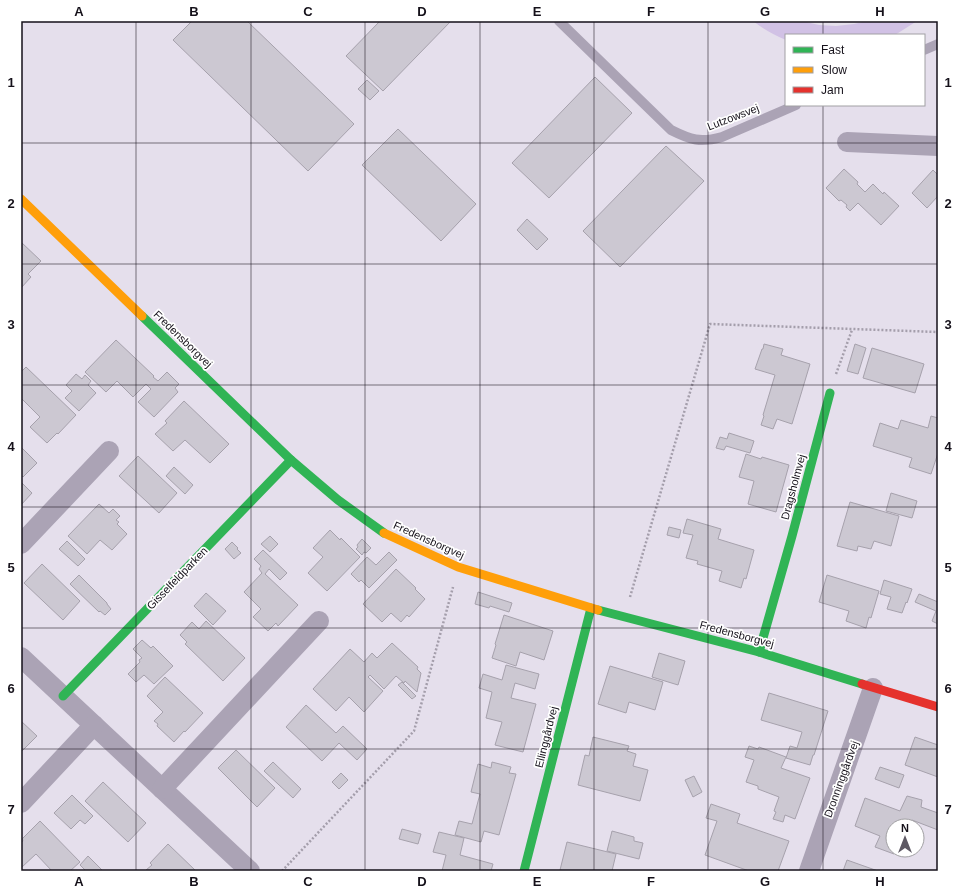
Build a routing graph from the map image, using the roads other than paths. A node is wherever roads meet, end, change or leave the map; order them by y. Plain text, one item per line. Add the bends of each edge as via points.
1 (559, 21) edge
2 (938, 44) edge
3 (925, 50) edge
4 (794, 106) edge
5 (846, 142) dead end
6 (938, 146) edge
7 (21, 199) edge
8 (830, 393) road end
9 (108, 451) dead end
10 (291, 460) junction
11 (21, 544) edge
12 (591, 608) junction
13 (319, 621) dead end
14 (759, 652) junction
15 (21, 657) edge
16 (873, 688) junction
17 (63, 696) junction
18 (938, 707) edge
19 (94, 725) junction
20 (162, 789) junction
21 (21, 803) edge
22 (250, 871) edge
23 (524, 871) edge
24 (809, 871) edge

1 - 4 lane, Lutzowsvej via 671,130 684,137 699,141 722,137
2 - 3 lane
5 - 6 street
7 - 10 street, Fredensborgvej
8 - 14 street, Dragsholmvej
9 - 11 street
10 - 12 street, Fredensborgvej via 338,500 384,533 458,567
10 - 17 street, Gisselfeldparken
12 - 14 street, Fredensborgvej
12 - 23 street, Ellinggårdvej
13 - 20 street
14 - 16 street, Fredensborgvej
15 - 17 street
16 - 18 street, Fredensborgvej
16 - 24 street, Dronninggårdvej
17 - 19 street
19 - 20 street
19 - 21 street
20 - 22 street

